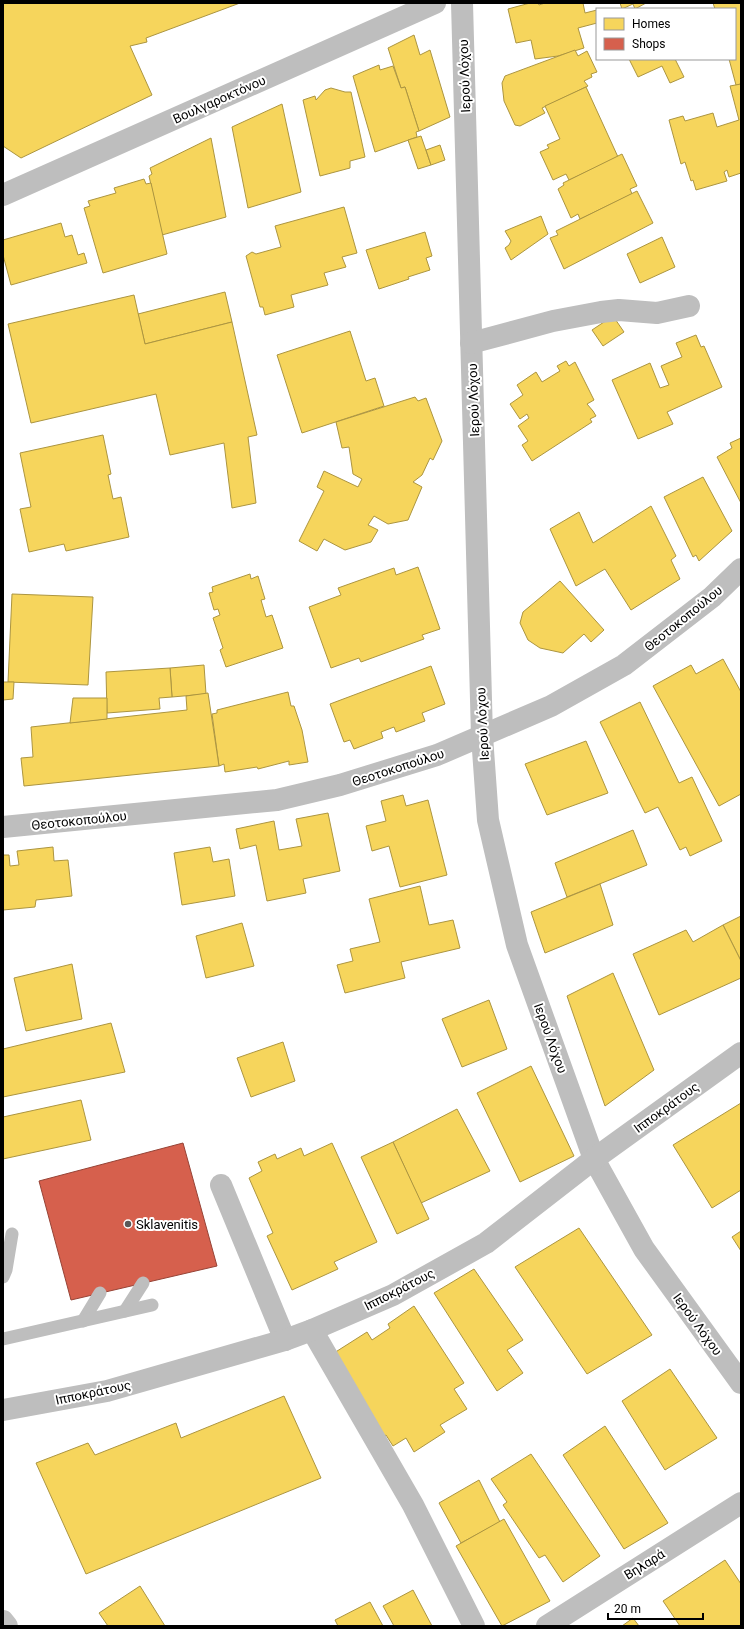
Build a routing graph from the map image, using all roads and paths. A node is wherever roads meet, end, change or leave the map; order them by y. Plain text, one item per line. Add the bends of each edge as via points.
1 (435, 3) edge
2 (462, 3) edge
3 (3, 195) edge
4 (689, 306) dead end
5 (471, 343) junction
6 (741, 569) edge
7 (482, 736) junction
8 (3, 827) edge
9 (741, 1053) edge
10 (594, 1158) junction
11 (221, 1185) dead end
12 (12, 1234) dead end
13 (3, 1277) edge
14 (143, 1283) dead end
15 (100, 1293) dead end
16 (152, 1305) dead end
17 (125, 1311) junction
18 (83, 1321) junction
19 (312, 1330) junction
20 (3, 1339) edge
21 (285, 1340) junction
22 (741, 1383) edge
23 (3, 1410) edge
24 (741, 1503) edge
25 (3, 1621) edge
26 (7, 1626) edge
27 (474, 1626) edge
28 (547, 1626) edge

1 - 3 street, Βουλγαροκτόνου
2 - 5 street, Ιερού Λόχου
4 - 5 street via 657,313 619,310 601,312 553,321
5 - 7 street, Ιερού Λόχου
6 - 7 street, Θεοτοκοπούλου via 712,597 624,665 551,706
7 - 8 street, Θεοτοκοπούλου via 430,758 340,785 277,800
7 - 10 street, Ιερού Λόχου via 488,820 516,945
9 - 10 street, Ιπποκράτους
10 - 19 street, Ιπποκράτους via 486,1243 393,1295
10 - 22 street, Ιερού Λόχου via 644,1249
11 - 21 street
12 - 13 lane
14 - 17 lane
15 - 18 lane
16 - 17 lane
17 - 18 lane
18 - 20 lane
19 - 21 street, Ιπποκράτους
19 - 27 street via 410,1499
21 - 23 street, Ιπποκράτους via 107,1391
24 - 28 street, Βηλαρά
25 - 26 main road

